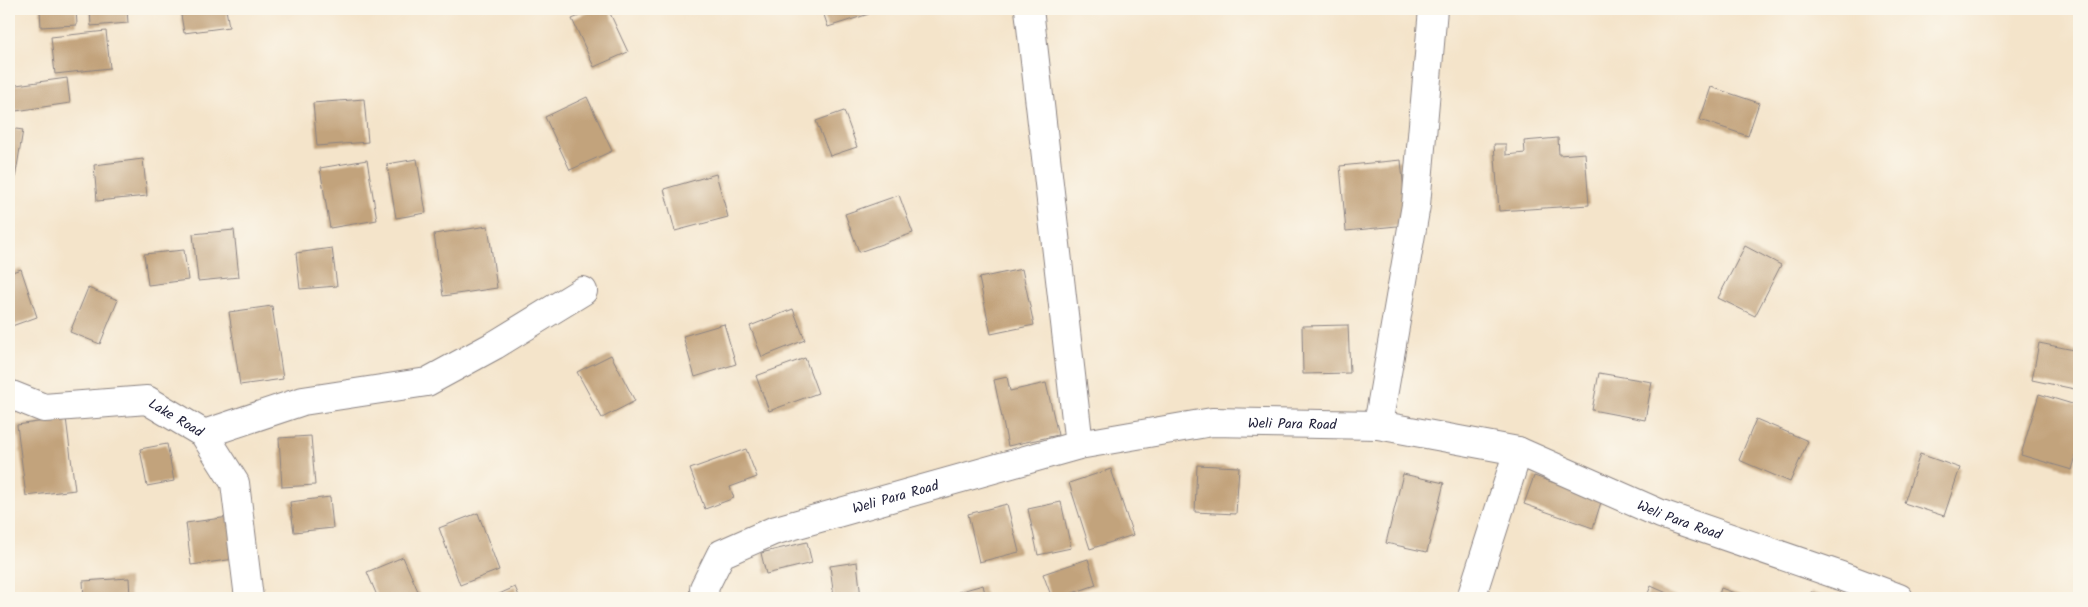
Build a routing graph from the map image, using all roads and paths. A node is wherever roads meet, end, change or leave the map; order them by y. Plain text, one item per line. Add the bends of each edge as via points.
1 (1029, 9) edge
2 (1433, 9) edge
3 (583, 291) dead end
4 (9, 394) edge
5 (1378, 425) junction
6 (204, 434) junction
7 (1079, 446) junction
8 (1518, 451) junction
9 (249, 598) edge
10 (705, 598) edge
11 (1471, 598) edge
12 (1900, 598) edge

1 - 7 street
2 - 5 street via 1416,206
3 - 6 street via 427,382 303,401
4 - 6 street, Lake Road via 44,408 147,400
5 - 7 street, Weli Para Road via 1212,422
5 - 8 street, Weli Para Road
6 - 9 street, Lake Road via 235,483
7 - 10 street, Weli Para Road via 773,531 721,554 704,588
8 - 11 street
8 - 12 street, Weli Para Road via 1661,514

